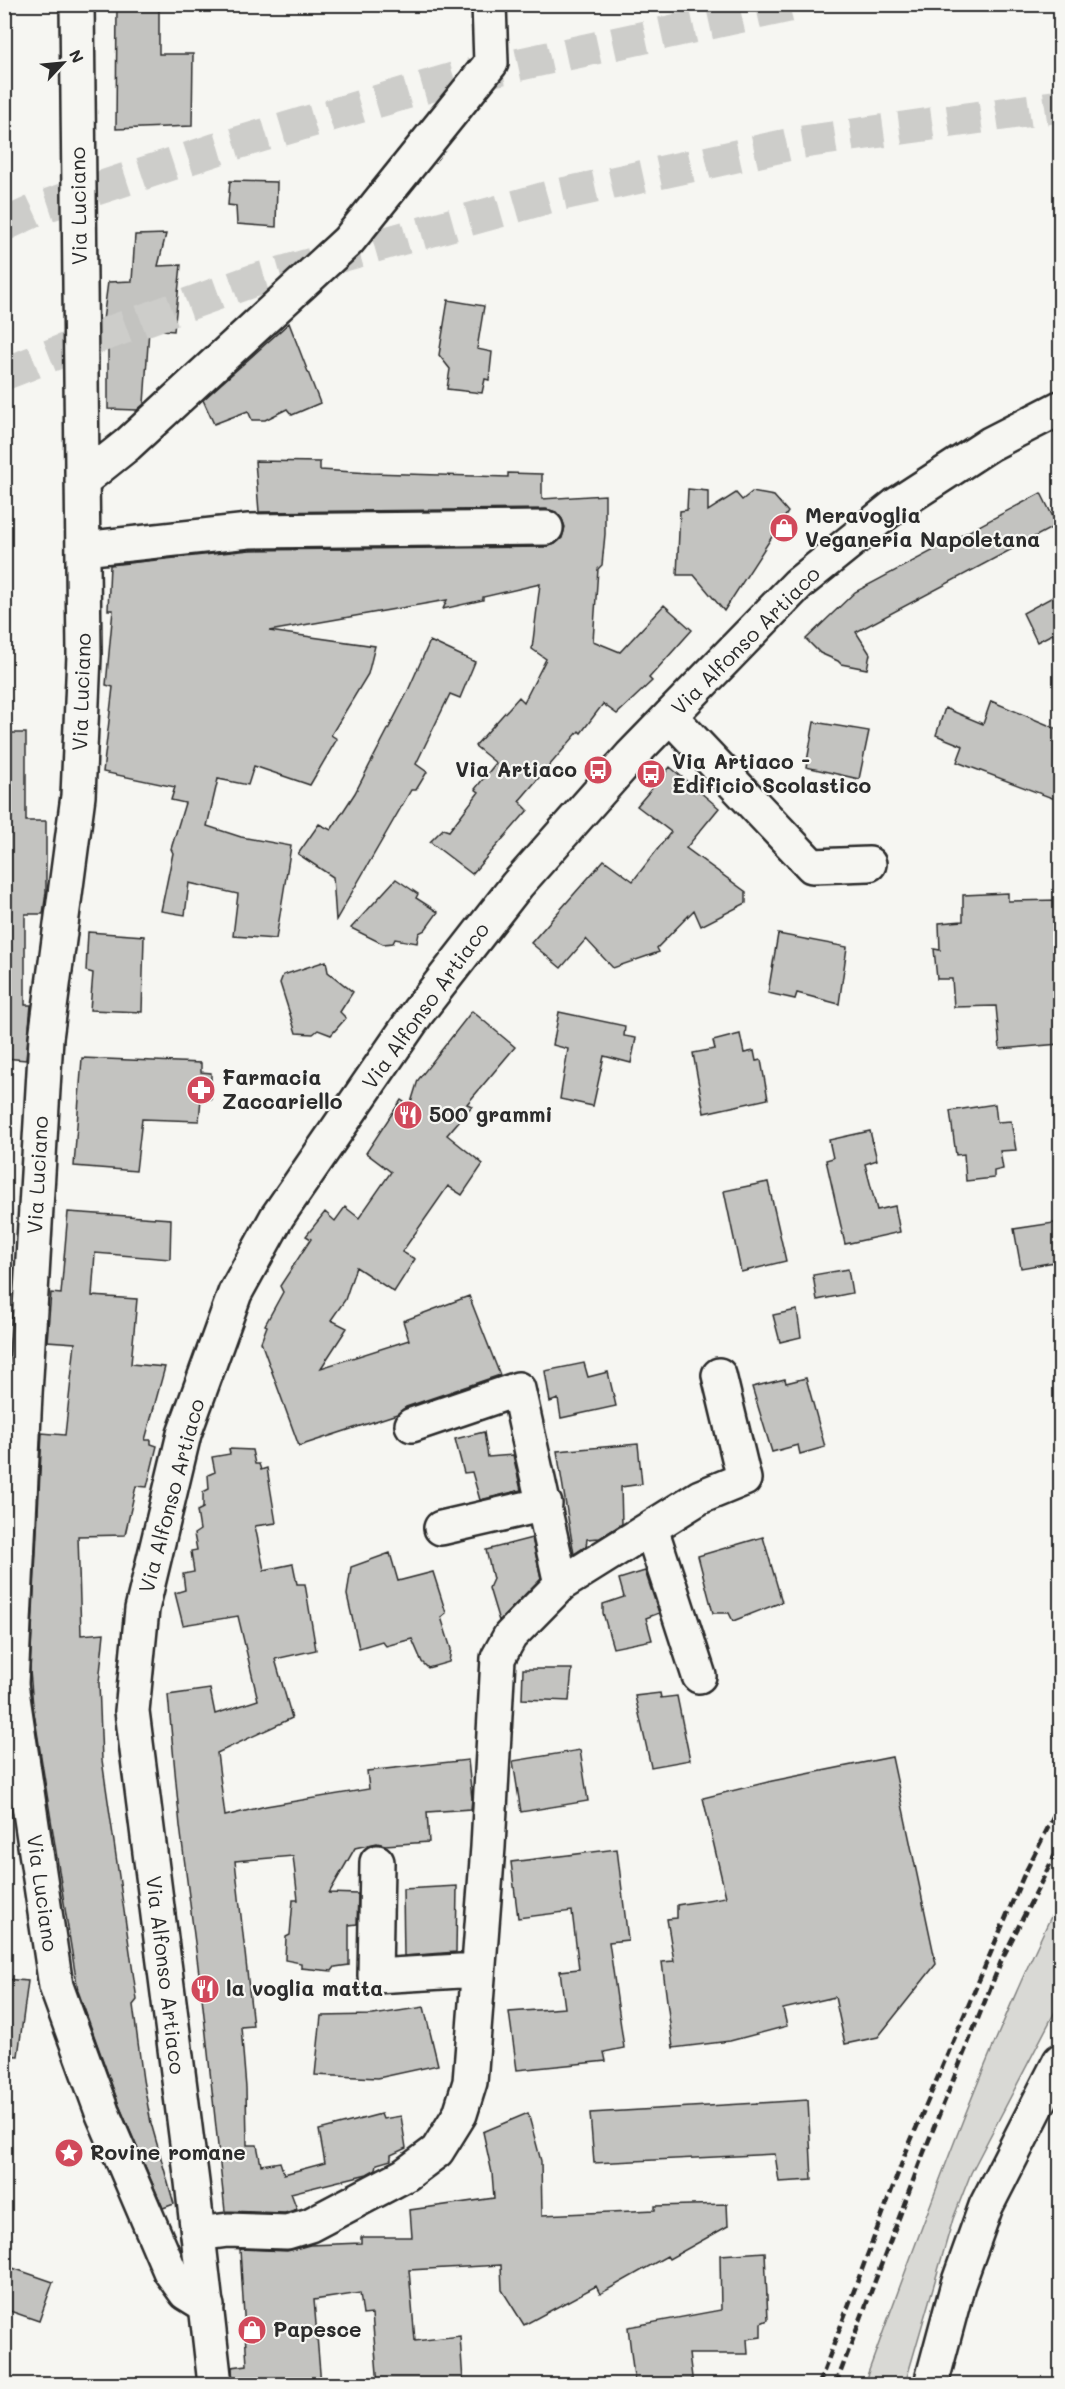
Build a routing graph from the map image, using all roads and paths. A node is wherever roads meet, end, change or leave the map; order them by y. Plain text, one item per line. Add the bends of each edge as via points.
1 (77, 4) edge
2 (489, 4) edge
3 (1060, 408) edge
4 (82, 481) junction
5 (546, 528) dead end
6 (83, 549) junction
7 (670, 716) junction
8 (868, 864) dead end
9 (719, 1375) dead end
10 (412, 1425) dead end
11 (545, 1504) junction
12 (441, 1528) dead end
13 (651, 1528) junction
14 (561, 1584) junction
15 (699, 1676) dead end
16 (377, 1862) dead end
17 (477, 1970) junction
18 (1060, 2061) edge
19 (198, 2234) junction
20 (207, 2306) junction
21 (215, 2385) edge
22 (931, 2385) edge

1 - 4 street, Via Luciano
2 - 4 street via 491,63 348,241 127,445
3 - 7 street, Via Alfonso Artiaco via 990,444 896,505 798,584
4 - 6 street, Via Luciano
5 - 6 street via 249,531
6 - 20 street, Via Luciano via 84,655 78,796 46,1038 11,1684 56,1986 102,2112 171,2271 186,2293
7 - 8 street via 812,867
7 - 19 street, Via Alfonso Artiaco via 517,885 418,1012 277,1217 235,1293 184,1434 142,1609 132,1711
9 - 13 street via 744,1479 700,1497
10 - 11 street via 518,1389
11 - 12 street
11 - 14 street
13 - 14 street
13 - 15 street
14 - 17 street via 510,1636 498,1659
16 - 17 street via 375,1976
17 - 19 street via 470,2082 460,2114 437,2151 405,2175 310,2226 287,2232 228,2230
18 - 22 street via 986,2206 958,2284
19 - 20 street, Via Alfonso Artiaco
20 - 21 street, Via Alfonso Artiaco

